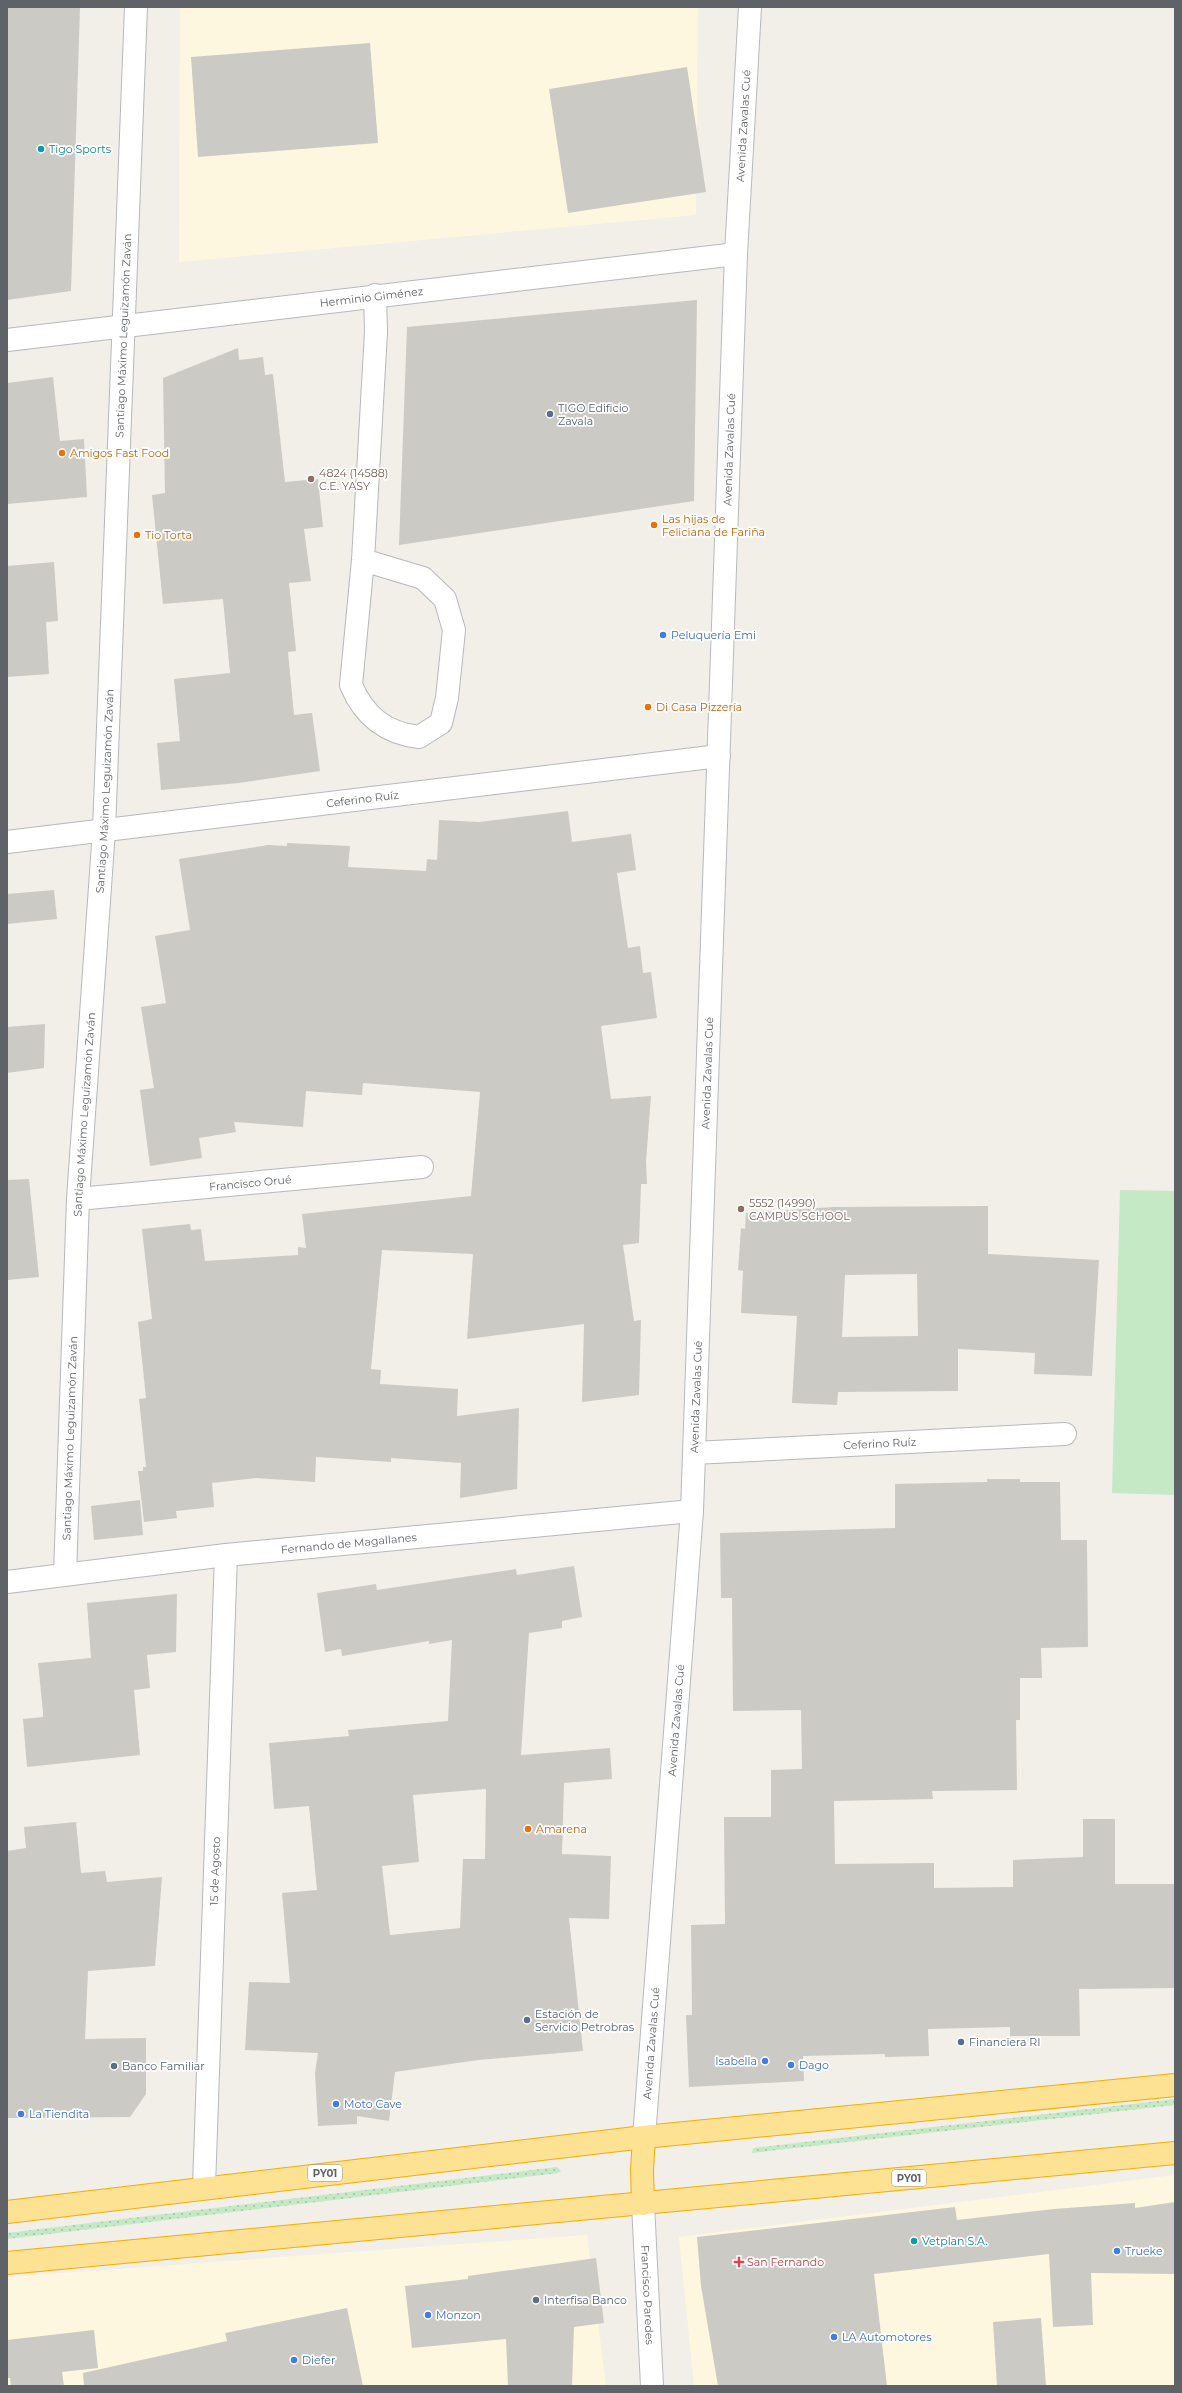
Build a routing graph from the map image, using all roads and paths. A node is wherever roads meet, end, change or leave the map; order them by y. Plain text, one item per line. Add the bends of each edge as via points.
1 (136, 7) edge
2 (750, 7) edge
3 (736, 254) junction
4 (375, 295) junction
5 (124, 324) junction
6 (7, 340) edge
7 (363, 560) junction
8 (719, 756) junction
9 (104, 830) junction
10 (7, 842) edge
11 (422, 1167) dead end
12 (78, 1199) junction
13 (1065, 1434) dead end
14 (694, 1453) junction
15 (692, 1511) junction
16 (226, 1554) junction
17 (65, 1575) junction
18 (7, 1582) edge
19 (1175, 2086) edge
20 (644, 2137) junction
21 (1175, 2153) edge
22 (204, 2187) junction
23 (643, 2204) junction
24 (7, 2212) edge
25 (7, 2263) edge
26 (652, 2386) edge

1 - 5 street, Santiago Máximo Leguizamón Zaván
2 - 3 street, Avenida Zavalas Cué
3 - 4 street, Herminio Giménez
3 - 8 street, Avenida Zavalas Cué
4 - 5 street, Herminio Giménez
4 - 7 street via 376,332
5 - 6 street, Herminio Giménez
5 - 9 street, Santiago Máximo Leguizamón Zaván
7 - 7 street via 350,685 367,713 401,735 419,737 441,723 447,698 454,630 444,599 423,578
8 - 9 street, Ceferino Ruíz
8 - 14 street, Avenida Zavalas Cué
9 - 10 street, Ceferino Ruíz
9 - 12 street, Santiago Máximo Leguizamón Zaván
11 - 12 street, Francisco Orué
12 - 17 street, Santiago Máximo Leguizamón Zaván
13 - 14 street, Ceferino Ruíz
14 - 15 street, Avenida Zavalas Cué
15 - 16 street, Fernando de Magallanes
15 - 20 street, Avenida Zavalas Cué
16 - 17 street, Fernando de Magallanes
16 - 22 street, 15 de Agosto
17 - 18 street, Fernando de Magallanes
19 - 20 highway, PY01
20 - 22 highway, PY01
20 - 23 highway
21 - 23 highway, PY01
22 - 24 highway, PY01
23 - 25 highway, PY01
23 - 26 street, Francisco Paredes

